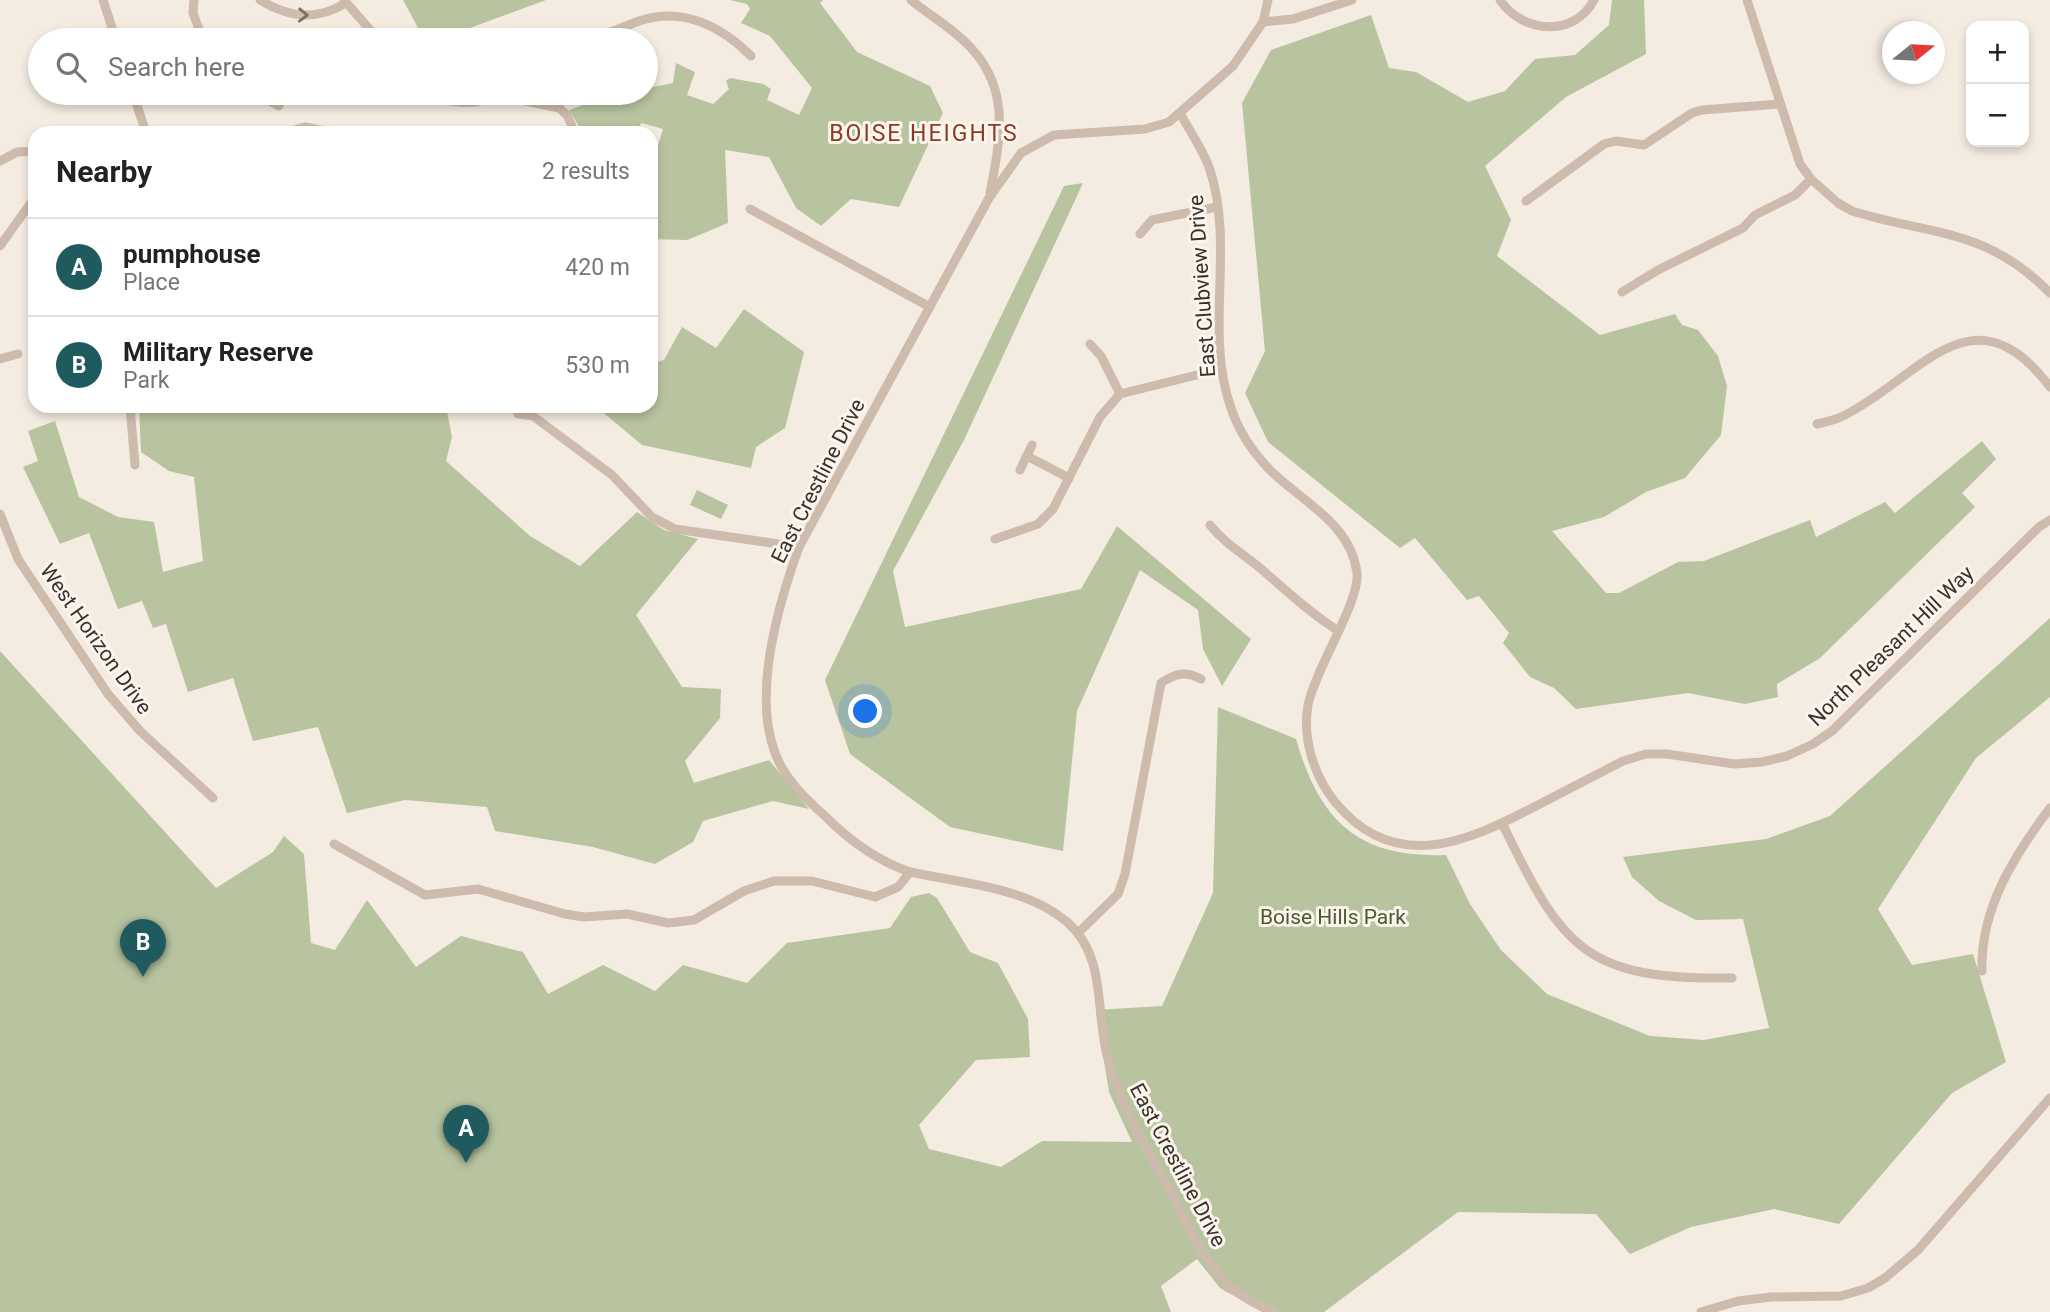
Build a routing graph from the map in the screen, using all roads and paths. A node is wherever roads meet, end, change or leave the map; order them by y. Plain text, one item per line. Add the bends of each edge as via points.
1 (103, 0) edge
2 (194, 0) edge
3 (260, 0) edge
4 (911, 0) edge
5 (1268, 0) edge
6 (1352, 0) edge
7 (1500, 0) edge
8 (1594, 0) edge
9 (1747, 0) edge
10 (345, 1) edge
11 (1263, 22) junction
12 (112, 28) edge
13 (199, 28) edge
14 (369, 28) edge
15 (617, 28) edge
16 (751, 56) dead end
17 (1779, 104) junction
18 (137, 105) edge
19 (546, 105) edge
20 (1180, 113) junction
21 (144, 126) edge
22 (571, 126) edge
23 (28, 151) edge
24 (0, 161) edge
25 (1811, 179) junction
26 (989, 198) junction
27 (1527, 201) dead end
28 (1217, 206) junction
29 (28, 207) edge
30 (750, 209) dead end
31 (1140, 234) dead end
32 (0, 246) edge
33 (1622, 292) dead end
34 (2050, 293) edge
35 (930, 307) junction
36 (1090, 344) dead end
37 (18, 354) dead end
38 (0, 359) edge
39 (1221, 369) junction
40 (2050, 387) edge
41 (1120, 394) junction
42 (131, 413) edge
43 (518, 414) dead end
44 (1817, 424) dead end
45 (1032, 445) dead end
46 (1027, 456) junction
47 (135, 465) dead end
48 (1020, 470) dead end
49 (1069, 478) junction
50 (0, 514) edge
51 (2050, 520) edge
52 (1210, 525) dead end
53 (995, 539) dead end
54 (799, 547) junction
55 (1337, 630) junction
56 (1201, 679) dead end
57 (213, 798) dead end
58 (2050, 808) edge
59 (1502, 823) junction
60 (334, 844) dead end
61 (910, 872) junction
62 (1078, 933) junction
63 (1982, 971) dead end
64 (1732, 978) dead end
65 (2050, 1098) edge
66 (1274, 1312) edge
67 (1701, 1312) edge

1 - 12 street
2 - 13 street
3 -> 10 street via 286,14 299,15 332,11
4 - 26 street via 963,40 991,80 1001,116 1001,136
5 - 11 street
6 - 11 street via 1293,19
7 - 8 street via 1522,21 1536,27 1579,16
9 - 17 street
10 - 14 street
11 - 20 street via 1233,66
15 - 16 street via 641,20 688,18 732,37
17 - 25 street via 1795,153
17 - 27 street via 1702,110 1644,145 1604,144
18 - 21 street
19 - 22 street via 559,108
20 - 26 street via 1169,122 1145,129 1054,135 1021,153
20 - 28 street, East Clubview Drive via 1200,146
23 - 24 street
25 - 33 street via 1795,195 1755,215 1742,228
25 - 34 street via 1852,211 1977,242 2017,265
26 - 35 street, East Crestline Drive
28 - 31 street via 1152,220
28 - 39 street, East Clubview Drive
29 - 32 street
30 - 35 street
35 - 54 street, East Crestline Drive
36 - 41 street
37 - 38 street
39 - 41 street
39 - 55 street, East Clubview Drive via 1230,408 1255,453 1348,542 1357,575 1356,593
40 - 44 street via 2035,368 2009,349 1981,341 1958,344 1930,355 1843,416
41 - 49 street via 1100,417
42 - 47 street
43 - 54 street via 533,416 612,475 652,517 675,529
45 - 46 street
46 - 48 street
46 - 49 street
49 - 53 street via 1053,509 1038,524
50 - 57 street, West Horizon Drive via 18,559 108,694 139,730
51 - 59 street, North Pleasant Hill Way via 1832,731 1813,744 1787,756 1748,763 1646,754 1623,761
52 - 55 street via 1225,544 1301,607
54 - 61 street, East Crestline Drive via 783,590 766,686 766,719 774,751 787,776 837,828 868,852
55 - 59 street, East Clubview Drive via 1314,683 1307,729 1317,774 1345,814 1363,829 1388,839 1429,847 1459,842
56 - 62 street via 1188,672 1161,683 1125,874 1118,894
58 - 63 street via 2023,844 1990,909 1981,942
59 - 64 street via 1555,921 1600,959 1647,975
60 - 61 street via 425,895 478,889 565,914 627,914 668,923 694,920 744,891 775,881 812,881 875,897 898,887
61 - 62 street, East Crestline Drive via 1017,895 1043,906
62 - 66 street, East Crestline Drive via 1094,964 1106,1051 1131,1123 1213,1267 1244,1298
65 - 67 street via 1918,1250 1885,1279 1841,1296 1771,1297

